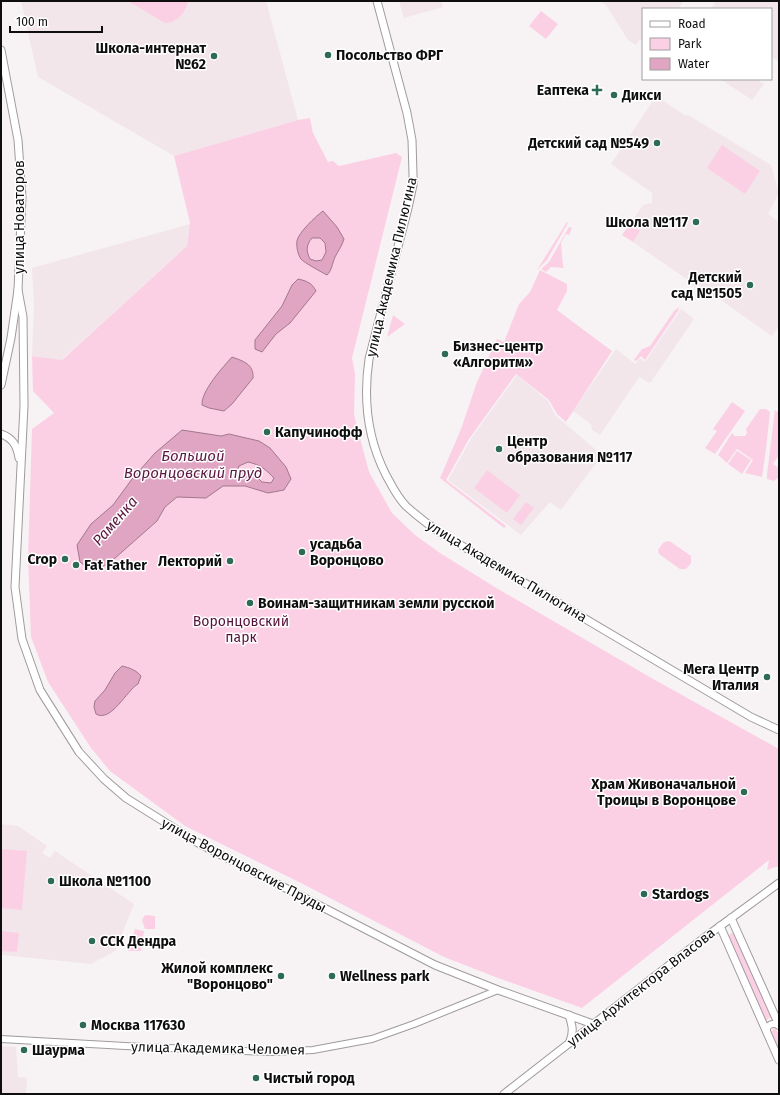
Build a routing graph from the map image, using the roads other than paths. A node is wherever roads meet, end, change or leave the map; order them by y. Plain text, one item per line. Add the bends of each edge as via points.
1 (377, 1) edge
2 (1, 50) edge
3 (18, 290) junction
4 (23, 317) joint
5 (1, 385) edge
6 (1, 434) edge
7 (21, 466) junction
8 (777, 728) edge
9 (779, 883) edge
10 (731, 918) junction
11 (720, 926) junction
12 (498, 990) junction
13 (569, 1015) junction
14 (593, 1024) junction
15 (779, 1026) edge
16 (767, 1033) junction
17 (1, 1039) edge
18 (570, 1041) junction
19 (779, 1060) edge
20 (504, 1094) edge

1 - 8 street, улица Академика Пилюгина via 407,113 413,156 413,185 366,378 369,428 389,482 406,505 442,534 751,717
2 - 3 street, улица Новаторов via 20,158 22,197
3 - 4 street, улица Новаторов
3 - 5 street, улица Новаторов via 12,338
4 - 7 street, улица Воронцовские Пруды via 24,406
6 - 7 street, улица Воронцовские Пруды via 14,442
7 - 12 street, улица Воронцовские Пруды via 15,587 22,639 40,690 79,752 126,798 198,843 435,965
9 - 10 street, улица Архитектора Власова
10 - 11 street, улица Архитектора Власова
10 - 15 street
11 - 14 street, улица Архитектора Власова
11 - 16 street
12 - 13 street, улица Воронцовские Пруды
12 - 17 street, улица Академика Челомея via 372,1039 313,1050 271,1052 151,1048
13 - 14 street, улица Воронцовские Пруды
13 - 18 street via 573,1027
14 - 18 street, улица Архитектора Власова
15 - 16 street via 770,1024
16 - 19 street
18 - 20 street, улица Архитектора Власова

